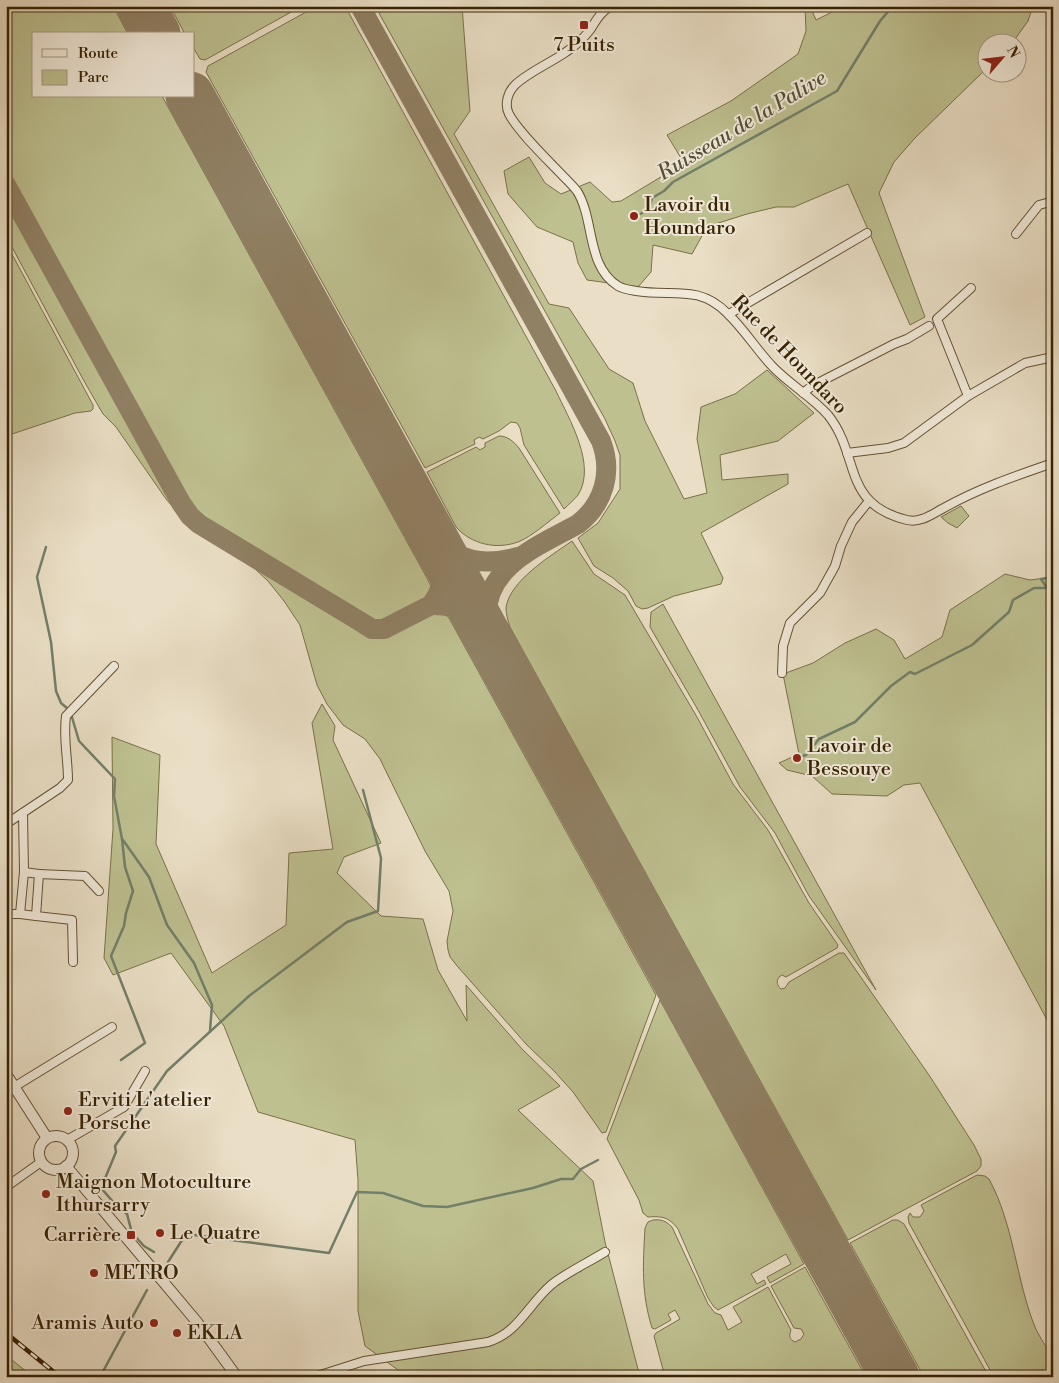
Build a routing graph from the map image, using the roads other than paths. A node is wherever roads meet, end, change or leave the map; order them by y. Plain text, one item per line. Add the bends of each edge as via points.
1 (611, 6) edge
2 (1053, 204) edge
3 (867, 233) dead end
4 (1016, 234) dead end
5 (971, 288) dead end
6 (729, 314) junction
7 (929, 326) dead end
8 (1053, 357) edge
9 (803, 393) junction
10 (968, 396) junction
11 (847, 453) junction
12 (1053, 463) edge
13 (869, 501) junction
14 (114, 666) dead end
15 (782, 673) dead end
16 (23, 813) junction
17 (6, 824) edge
18 (24, 872) junction
19 (39, 874) junction
20 (99, 891) dead end
21 (6, 914) edge
22 (20, 914) junction
23 (36, 916) junction
24 (73, 962) dead end
25 (112, 1027) dead end
26 (145, 1071) dead end
27 (6, 1074) edge
28 (14, 1087) junction
29 (1053, 1095) edge
30 (1053, 1106) edge
31 (47, 1138) junction
32 (67, 1140) junction
33 (41, 1162) junction
34 (66, 1166) junction
35 (6, 1187) edge
36 (605, 1252) dead end
37 (237, 1377) edge
38 (314, 1377) edge

1 - 6 street, Rue de Houndaro via 600,14 572,48 516,84 507,98 509,113 577,191 597,259 607,277 620,288 695,294 715,301
2 - 4 street via 1039,205
3 - 6 street
5 - 10 street via 938,319
6 - 9 street, Rue de Houndaro via 773,366
7 - 9 street
8 - 10 street via 1025,363
9 - 11 street, Rue de Houndaro via 826,414
10 - 11 street via 904,443
11 - 13 street, Rue de Houndaro via 854,478
12 - 13 street via 966,495 916,520 880,509
13 - 15 street via 852,522 835,566 820,592 790,623 783,646
14 - 16 street via 66,716 68,780
16 - 17 street
16 - 18 street
18 - 19 street
18 - 22 street
19 - 20 street via 85,876
19 - 23 street
21 - 22 street
22 - 23 street
23 - 24 street via 72,920
25 - 28 street
26 - 32 street via 124,1107
27 - 28 street
28 - 31 street
29 - 30 street
31 - 32 street via 57,1136
31 - 33 street via 40,1146
32 - 34 street via 73,1154
33 - 34 street via 55,1170
33 - 35 street
34 - 37 street via 197,1322
36 - 38 street via 552,1284 510,1332 500,1338 364,1361

